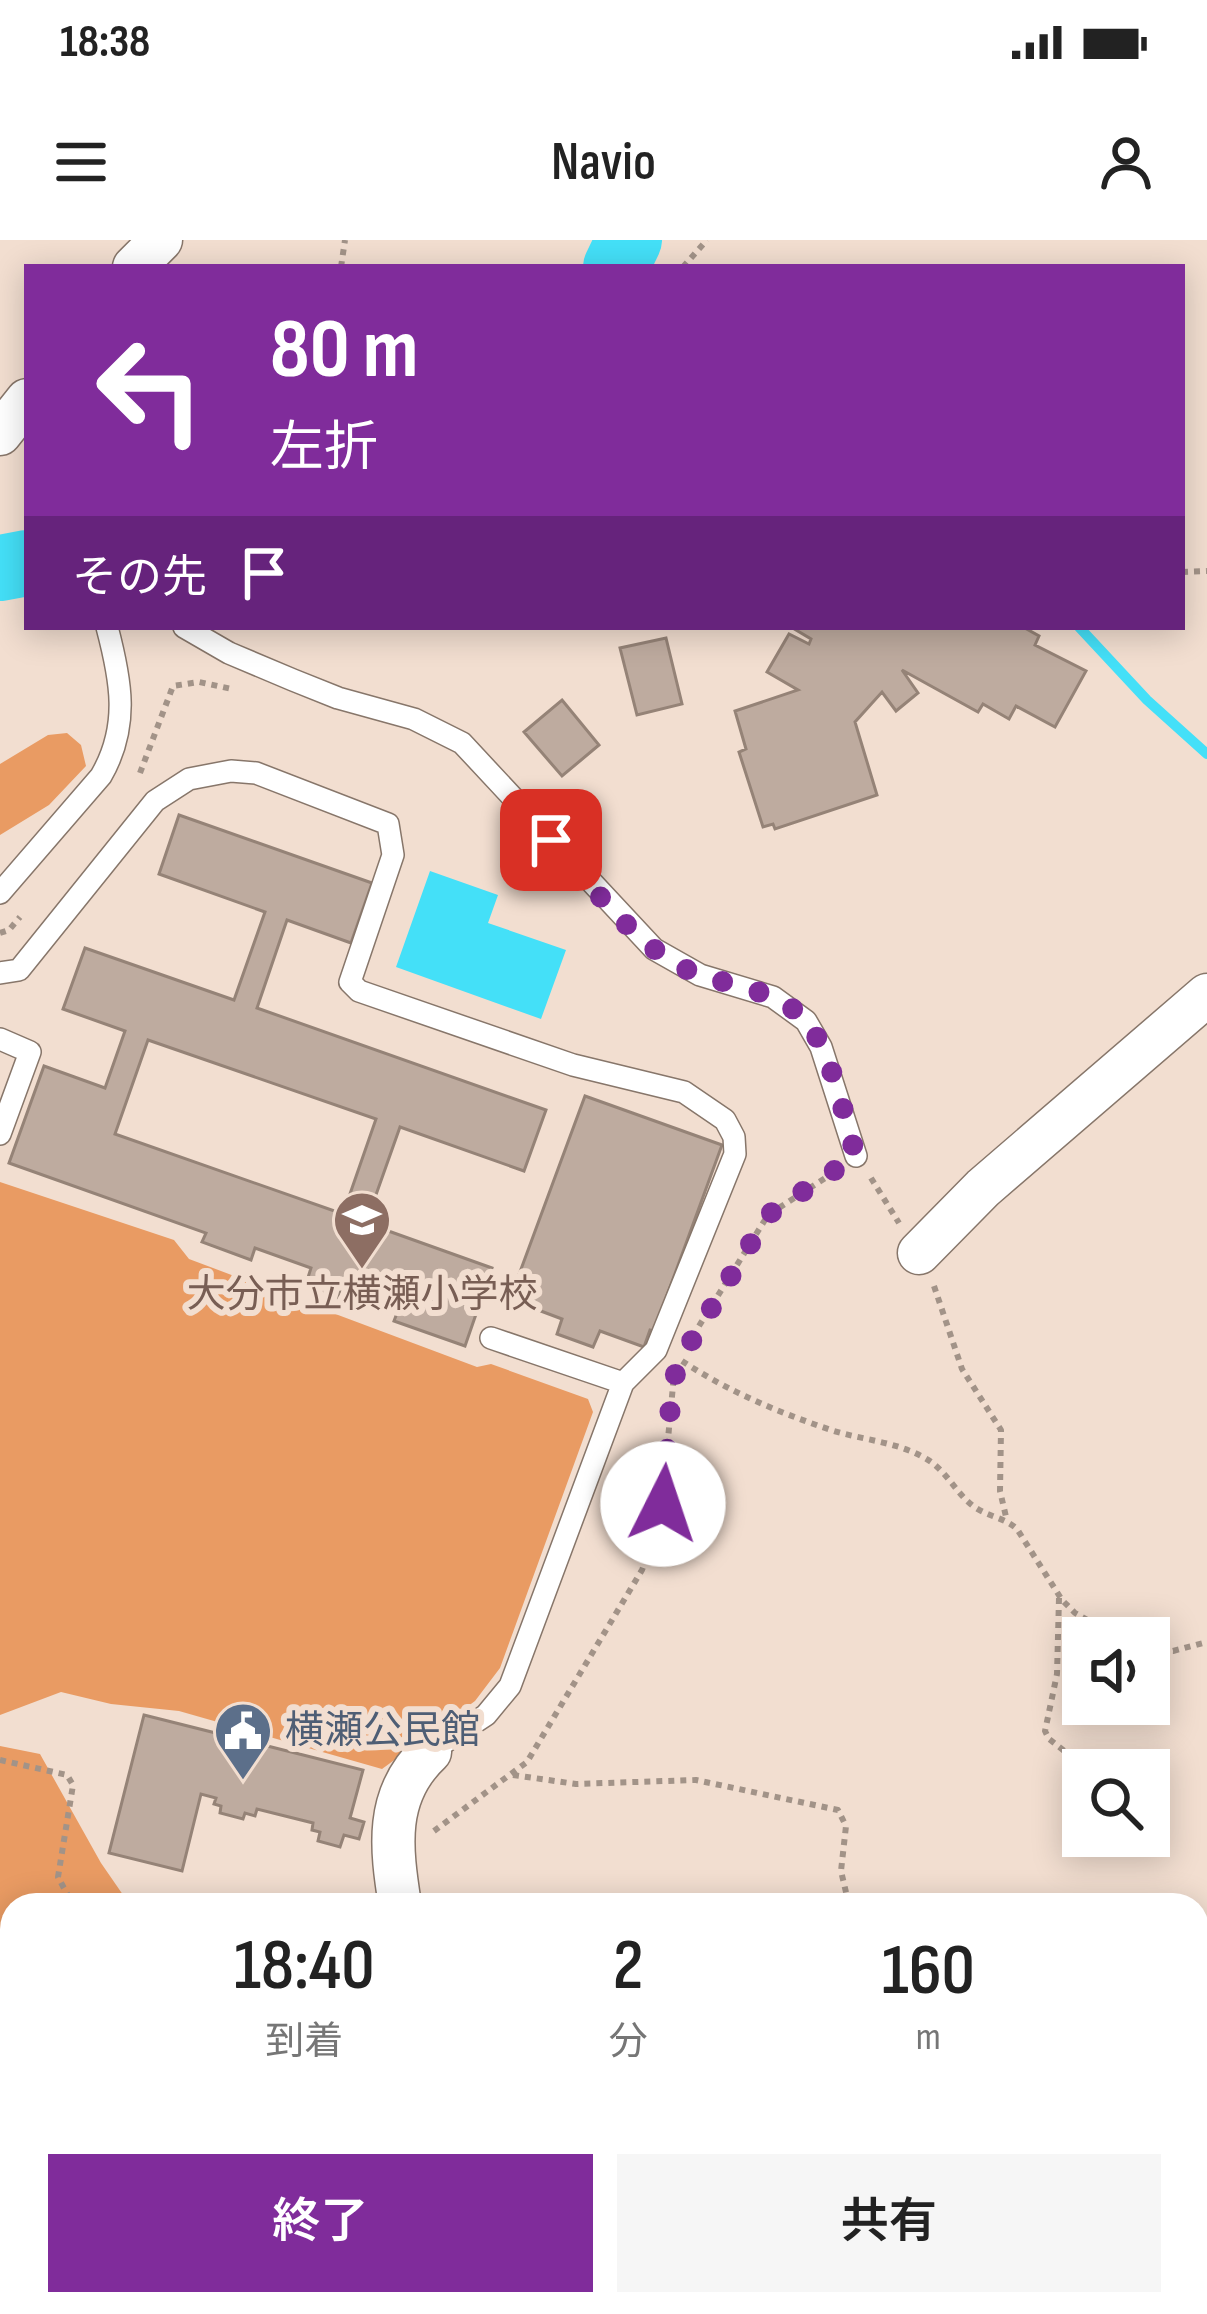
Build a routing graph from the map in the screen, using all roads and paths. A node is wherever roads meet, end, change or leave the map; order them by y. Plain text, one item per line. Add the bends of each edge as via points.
1 (161, 240) edge
2 (706, 240) edge
3 (137, 264) edge
4 (686, 264) edge
5 (108, 630) edge
6 (190, 630) edge
7 (0, 893) edge
8 (0, 973) edge
9 (1207, 994) edge
10 (0, 1039) edge
11 (0, 1134) edge
12 (856, 1156) junction
13 (919, 1253) junction
14 (491, 1338) dead end
15 (691, 1341) dead end
16 (622, 1383) junction
17 (1007, 1521) junction
18 (1059, 1596) junction
19 (1082, 1617) edge
20 (1207, 1642) edge
21 (1170, 1651) edge
22 (1062, 1749) edge
23 (430, 1752) joint
24 (0, 1760) edge
25 (513, 1775) junction
26 (397, 1889) edge
27 (67, 1893) edge
28 (847, 1893) edge

1 - 3 street
2 - 4 path
5 - 7 lane via 122,701 112,759
6 - 12 lane via 292,680 462,743 654,949 700,975 773,998 806,1021
8 - 16 lane via 19,970 155,801 189,779 256,773 388,824 393,855 350,982 358,992 573,1065 684,1092 725,1120 734,1137 735,1154 656,1350
9 - 13 street via 983,1187
10 - 11 lane via 30,1052
12 - 13 path
12 - 15 path via 768,1215
13 - 17 path via 962,1369 1001,1430
14 - 16 lane
16 - 23 lane via 510,1686 486,1715
17 - 18 path
17 - 25 path via 969,1502 928,1459 742,1396 680,1360 656,1540
18 - 19 path
18 - 22 path via 1057,1674 1045,1731
20 - 21 path
23 - 26 street via 394,1808
24 - 27 path via 67,1775 73,1785 58,1877
25 - 26 path via 441,1825
25 - 28 path via 576,1784 696,1780 838,1810 846,1826

